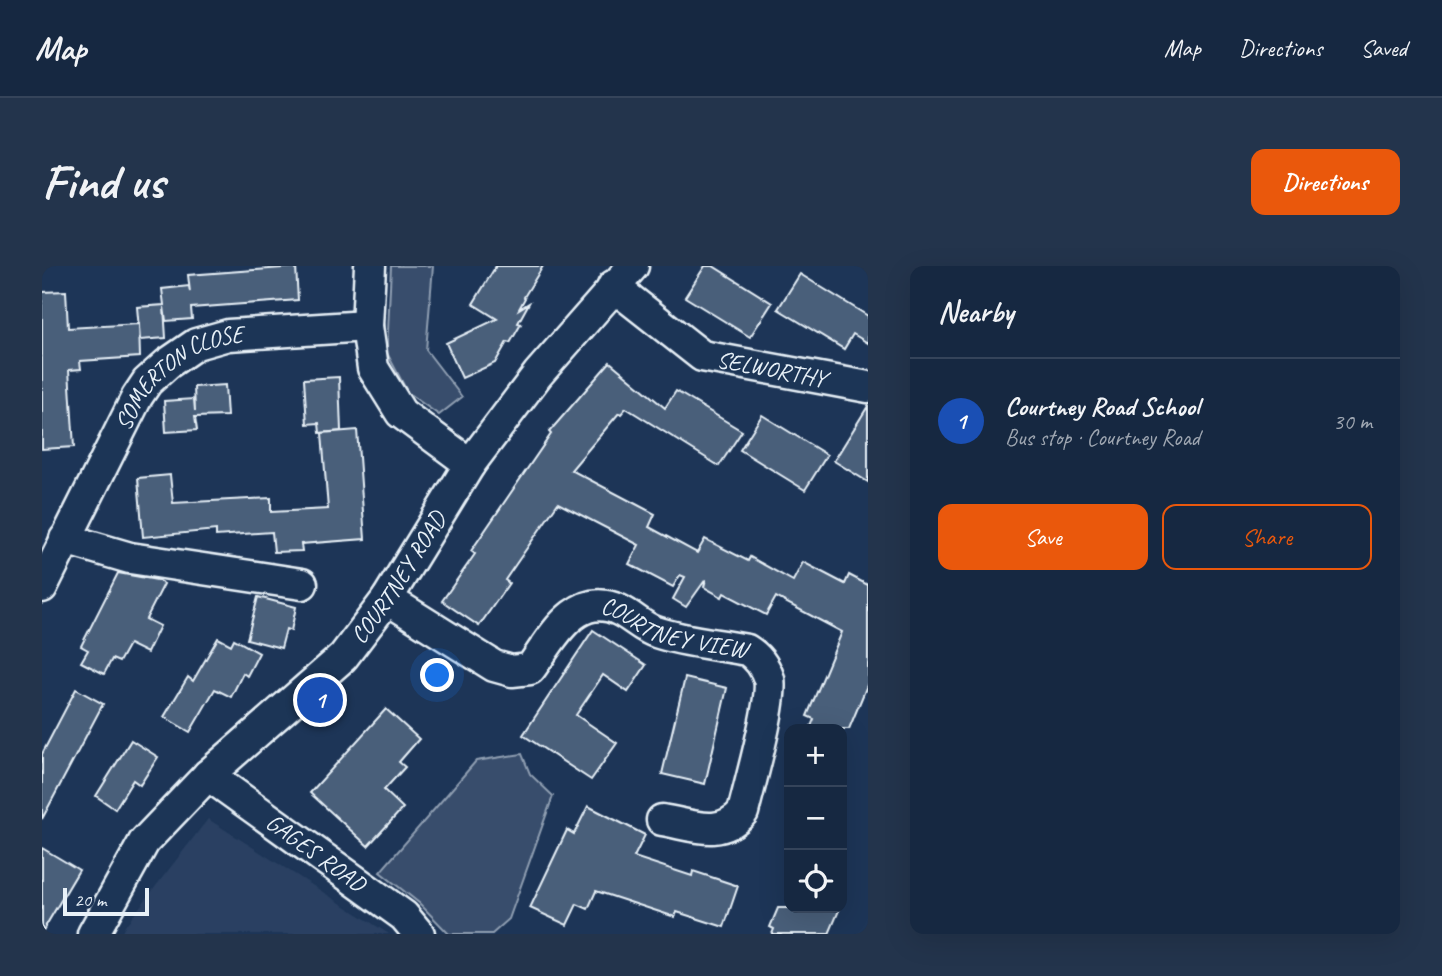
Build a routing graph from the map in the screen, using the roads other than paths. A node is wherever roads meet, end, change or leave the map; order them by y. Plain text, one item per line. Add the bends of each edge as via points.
1 (370, 266) edge
2 (623, 276) edge
3 (367, 327) junction
4 (868, 387) edge
5 (470, 464) junction
6 (65, 539) junction
7 (302, 584) dead end
8 (42, 587) edge
9 (387, 599) junction
10 (208, 775) junction
11 (662, 820) dead end
12 (93, 934) edge
13 (419, 934) edge

1 - 3 street
2 - 4 street, SELWORTHY via 702,356
2 - 5 street, COURTNEY ROAD via 538,374
3 - 5 street via 373,368 401,413
3 - 6 street, SOMERTON CLOSE via 228,335 195,344 167,364 137,397
5 - 9 street, COURTNEY ROAD
6 - 7 street via 130,558
6 - 8 street, SOMERTON CLOSE
9 - 10 street, COURTNEY ROAD via 343,657
9 - 11 street, COURTNEY VIEW via 494,666 512,671 530,669 578,609 608,605 653,631 747,650 757,657 769,680 768,703 743,812 733,824 716,829
10 - 12 street, COURTNEY ROAD via 144,842
10 - 13 street, GAGES ROAD via 404,916

